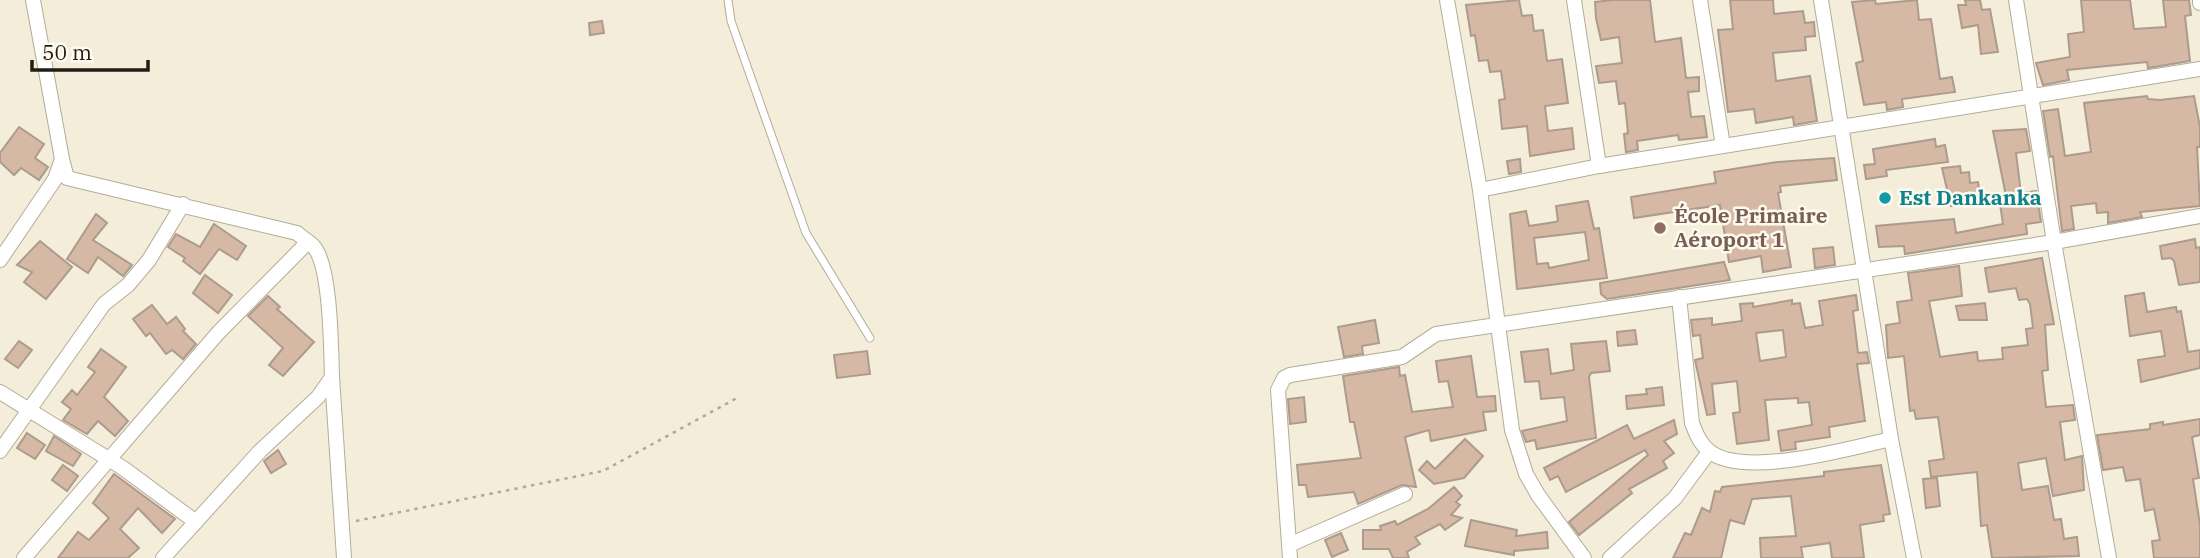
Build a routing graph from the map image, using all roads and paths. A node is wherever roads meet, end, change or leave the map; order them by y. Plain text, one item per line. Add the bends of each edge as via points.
1 (33, 0) edge
2 (728, 0) edge
3 (1447, 0) edge
4 (1574, 0) edge
5 (1700, 0) edge
6 (1821, 0) edge
7 (2016, 0) edge
8 (2200, 69) edge
9 (2031, 95) junction
10 (1840, 127) junction
11 (1723, 146) junction
12 (62, 159) junction
13 (1599, 166) junction
14 (1480, 190) junction
15 (183, 204) junction
16 (2200, 216) edge
17 (308, 242) junction
18 (2054, 242) junction
19 (0, 260) edge
20 (1864, 270) junction
21 (1679, 297) junction
22 (1500, 324) junction
23 (870, 338) dead end
24 (332, 377) junction
25 (0, 392) edge
26 (737, 398) dead end
27 (26, 411) junction
28 (1891, 439) junction
29 (0, 451) edge
30 (1709, 452) junction
31 (107, 460) junction
32 (1405, 494) dead end
33 (196, 522) junction
34 (342, 524) junction
35 (1289, 552) edge
36 (24, 558) edge
37 (163, 558) edge
38 (344, 558) edge
39 (1584, 558) edge
40 (1610, 558) edge
41 (1914, 558) edge
42 (2109, 558) edge

1 - 12 street
2 - 23 lane via 731,21 806,233
3 - 14 street
4 - 13 street
5 - 11 street
6 - 10 street
7 - 9 street
8 - 9 street
9 - 10 street
9 - 18 street
10 - 11 street
10 - 20 street
11 - 13 street
12 - 15 street via 67,178
12 - 19 street via 55,179
13 - 14 street
14 - 22 street
15 - 17 street via 297,233
15 - 27 street via 149,260 104,304
16 - 18 street
17 - 24 street via 322,261
17 - 31 street via 218,333
18 - 20 street
18 - 42 street
20 - 21 street
20 - 28 street
21 - 22 street
21 - 30 street via 1692,424
22 - 35 street via 1436,334 1402,357 1284,378 1278,396
22 - 39 street via 1512,430 1526,474
24 - 33 street
24 - 34 street
25 - 27 street
26 - 34 path via 603,471
27 - 29 street
27 - 31 street
28 - 30 street via 1759,464
28 - 41 street
30 - 40 street via 1675,498
31 - 33 street
31 - 36 street
32 - 35 street
33 - 37 street
34 - 38 street

